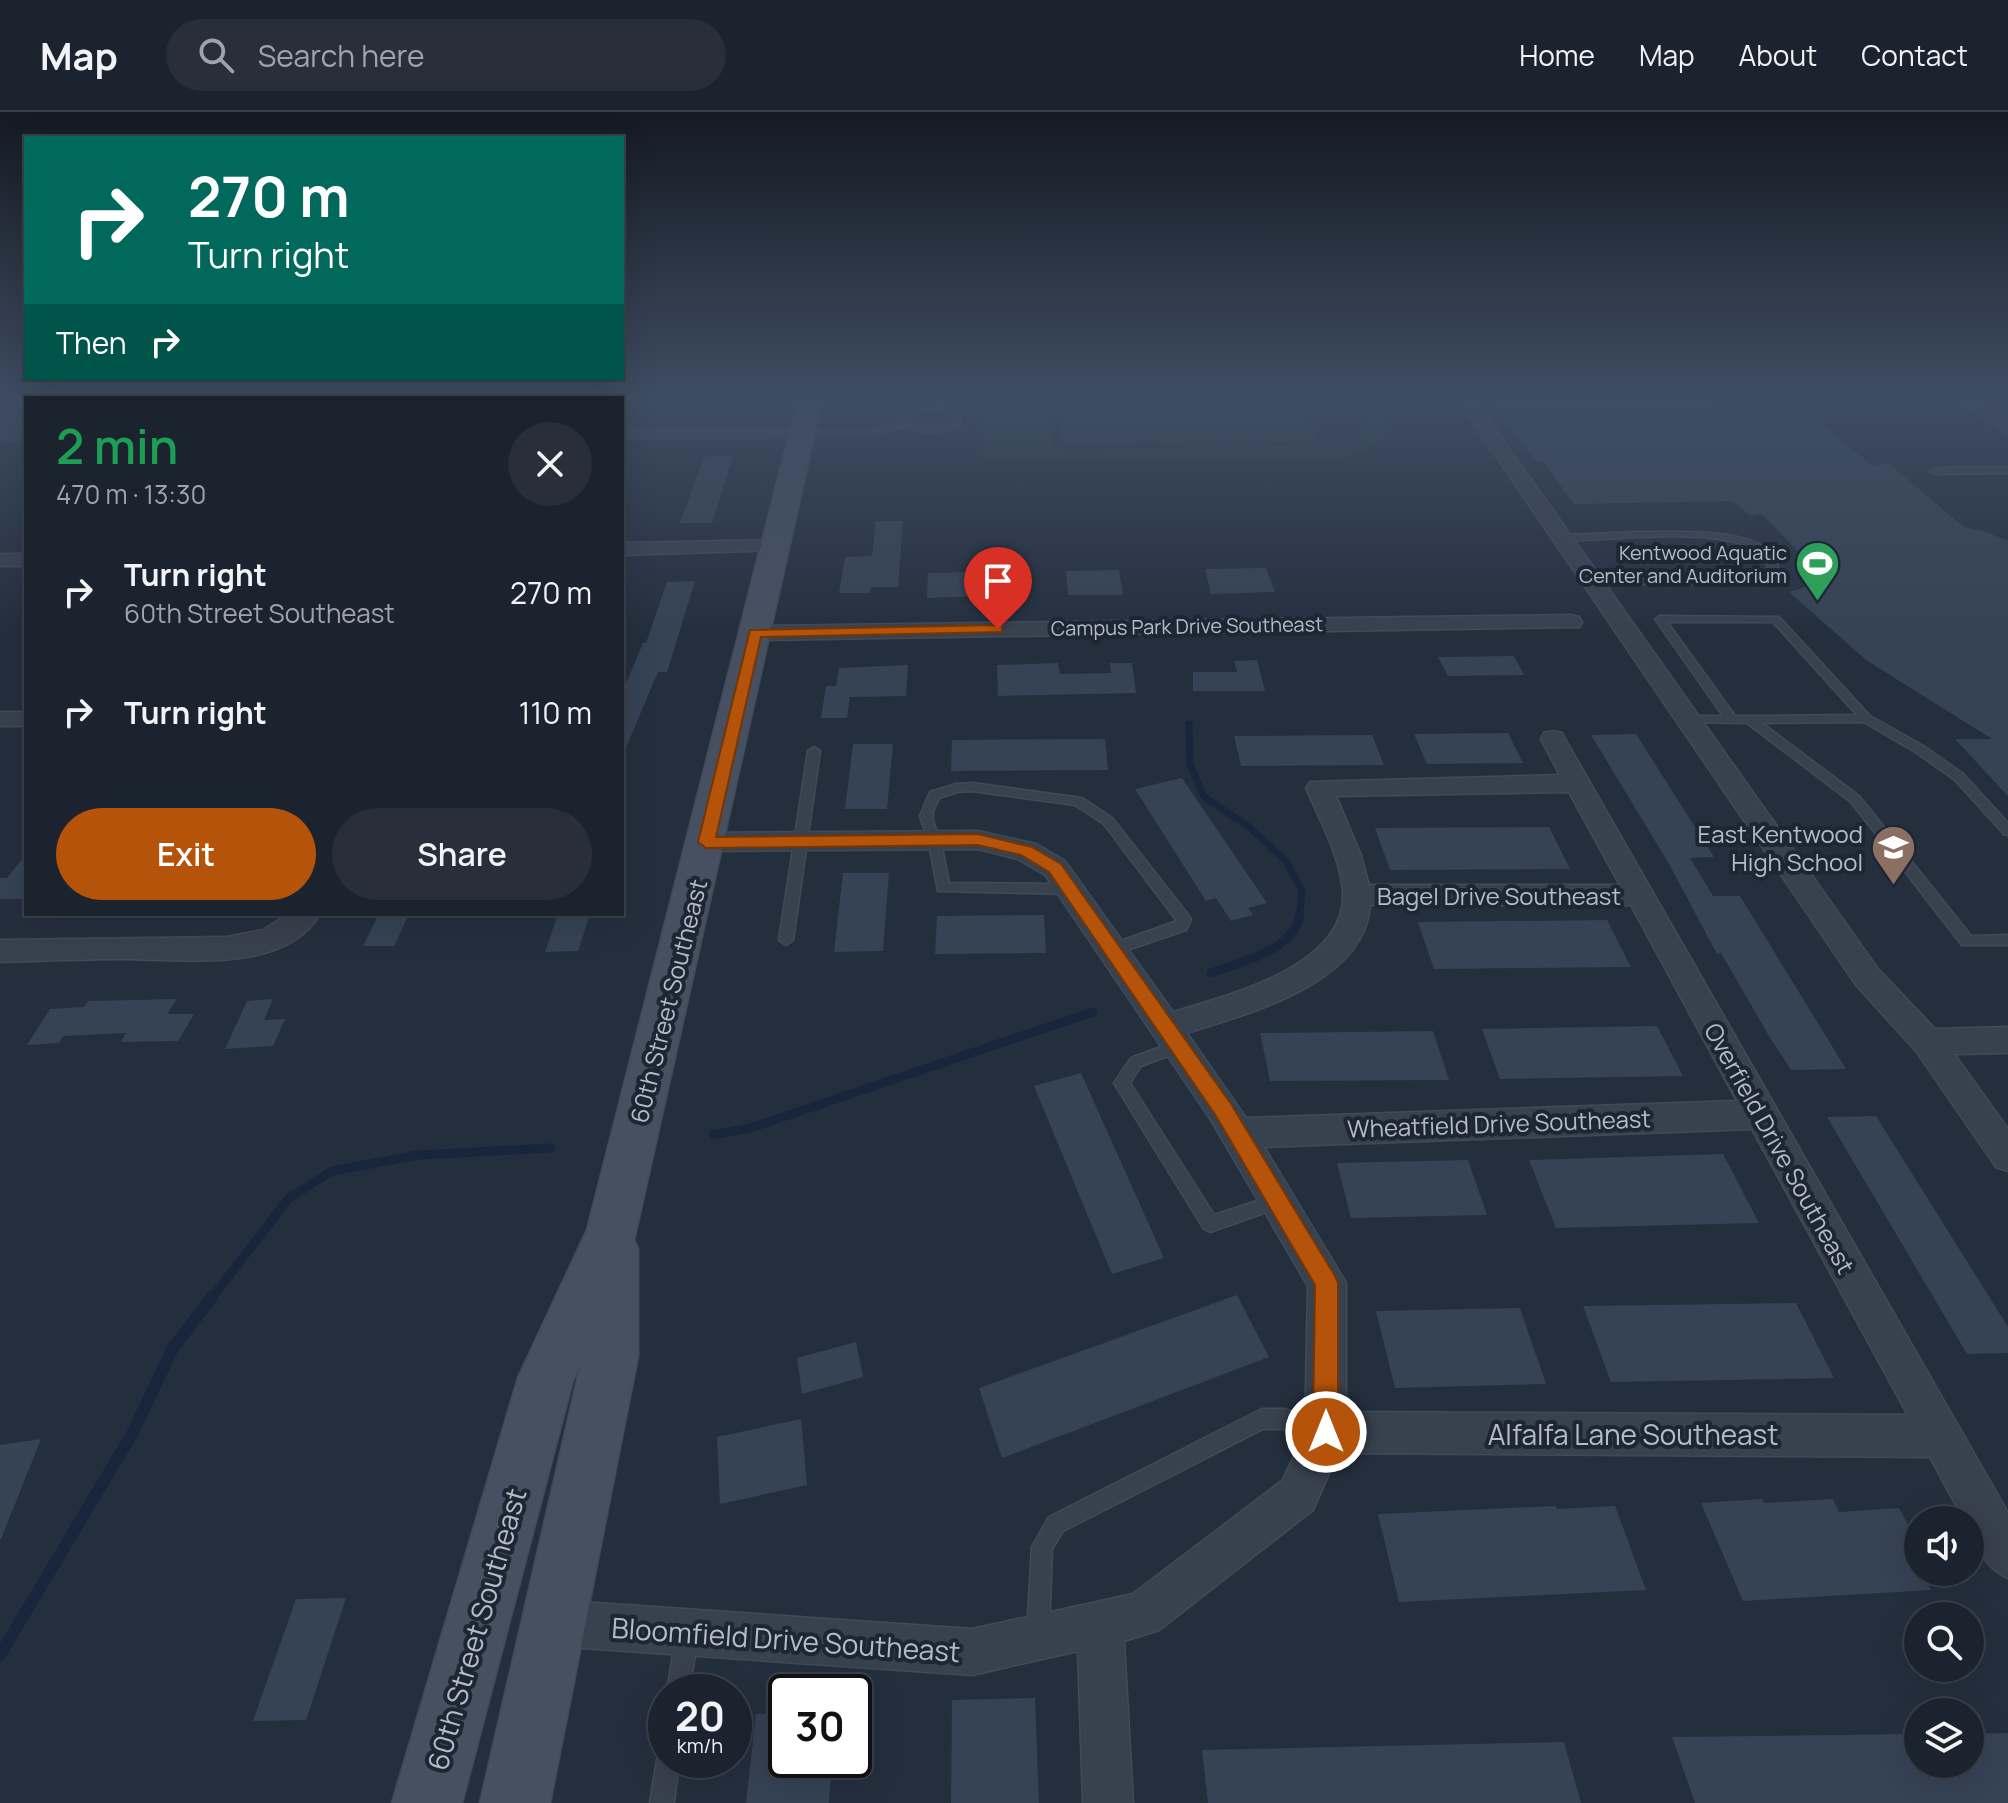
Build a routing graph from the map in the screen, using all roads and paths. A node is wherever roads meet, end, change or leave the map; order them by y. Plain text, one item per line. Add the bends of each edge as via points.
1 (792, 475) edge
2 (1519, 475) edge
3 (1564, 538) junction
4 (776, 546) junction
5 (624, 549) edge
6 (0, 560) edge
7 (24, 560) edge
8 (1594, 582) junction
9 (1571, 622) dead end
10 (755, 633) junction
11 (1866, 718) junction
12 (0, 719) edge
13 (24, 719) edge
14 (1689, 720) junction
15 (1732, 720) junction
16 (1751, 720) junction
17 (1553, 739) dead end
18 (814, 751) dead end
19 (1578, 783) junction
20 (2008, 831) edge
21 (935, 840) junction
22 (802, 841) junction
23 (706, 842) junction
24 (1358, 895) junction
25 (1640, 895) junction
26 (304, 916) edge
27 (786, 940) dead end
28 (2008, 940) edge
29 (1112, 950) junction
30 (0, 951) edge
31 (1172, 1036) junction
32 (2008, 1040) edge
33 (1927, 1042) junction
34 (1762, 1114) junction
35 (1237, 1133) junction
36 (2008, 1156) edge
37 (1278, 1201) junction
38 (612, 1232) junction
39 (1326, 1432) junction
40 (1941, 1436) junction
41 (2008, 1556) edge
42 (553, 1623) junction
43 (1100, 1623) junction
44 (687, 1632) junction
45 (1038, 1637) junction
46 (681, 1674) edge
47 (665, 1778) edge
48 (427, 1803) edge
49 (515, 1803) edge
50 (662, 1803) edge
51 (1108, 1803) edge

1 - 4 main road, 60th Street Southeast
2 - 3 street
3 - 8 street
3 - 8 lane via 1712,536 1765,551 1773,566 1768,576 1749,580
4 - 5 street
4 - 10 main road, 60th Street Southeast
6 - 7 street
8 - 14 street
9 - 10 street, Campus Park Drive Southeast
10 - 23 main road, 60th Street Southeast
11 - 15 lane via 1775,619 1660,619
11 - 16 lane
11 - 20 lane via 1959,777
12 - 13 street
14 - 15 lane
14 - 33 street via 1867,977
15 - 16 lane
16 - 28 lane via 1855,799 1967,941
17 - 19 street, Overfield Drive Southeast
18 - 22 lane
19 - 24 street via 1319,788
19 - 25 street, Overfield Drive Southeast
21 - 22 street, Bloomfield Drive Southeast
21 - 29 street, Bloomfield Drive Southeast via 978,840 1026,851 1055,868
21 - 29 lane via 926,825 928,805 940,791 956,788 1061,796 1099,812 1184,920 1181,926
22 - 23 street, Bloomfield Drive Southeast
22 - 27 lane
23 - 38 main road, 60th Street Southeast
24 - 25 street, Bagel Drive Southeast
24 - 31 street via 1352,932 1323,964
25 - 34 street, Overfield Drive Southeast
26 - 30 street via 283,935 200,952
29 - 31 street, Bloomfield Drive Southeast
31 - 35 street, Bloomfield Drive Southeast
31 - 37 lane via 1136,1062 1122,1083 1210,1224
32 - 33 street
33 - 36 street
34 - 35 street, Wheatfield Drive Southeast
34 - 40 street, Overfield Drive Southeast
35 - 37 street, Bloomfield Drive Southeast
37 - 39 street, Bloomfield Drive Southeast via 1327,1283
38 - 42 main road, 60th Street Southeast via 610,1356
38 - 48 main road, 60th Street Southeast via 546,1378
39 - 40 street, Alfalfa Lane Southeast
39 - 43 street, Bloomfield Drive Southeast via 1298,1495 1143,1614
39 - 45 lane via 1284,1419 1262,1419 1056,1524 1042,1547
40 - 41 street, Overfield Drive Southeast
42 - 44 street, Bloomfield Drive Southeast
42 - 49 main road, 60th Street Southeast
43 - 45 street, Bloomfield Drive Southeast
43 - 51 street
44 - 45 street, Bloomfield Drive Southeast via 972,1652
44 - 46 lane
47 - 50 lane

